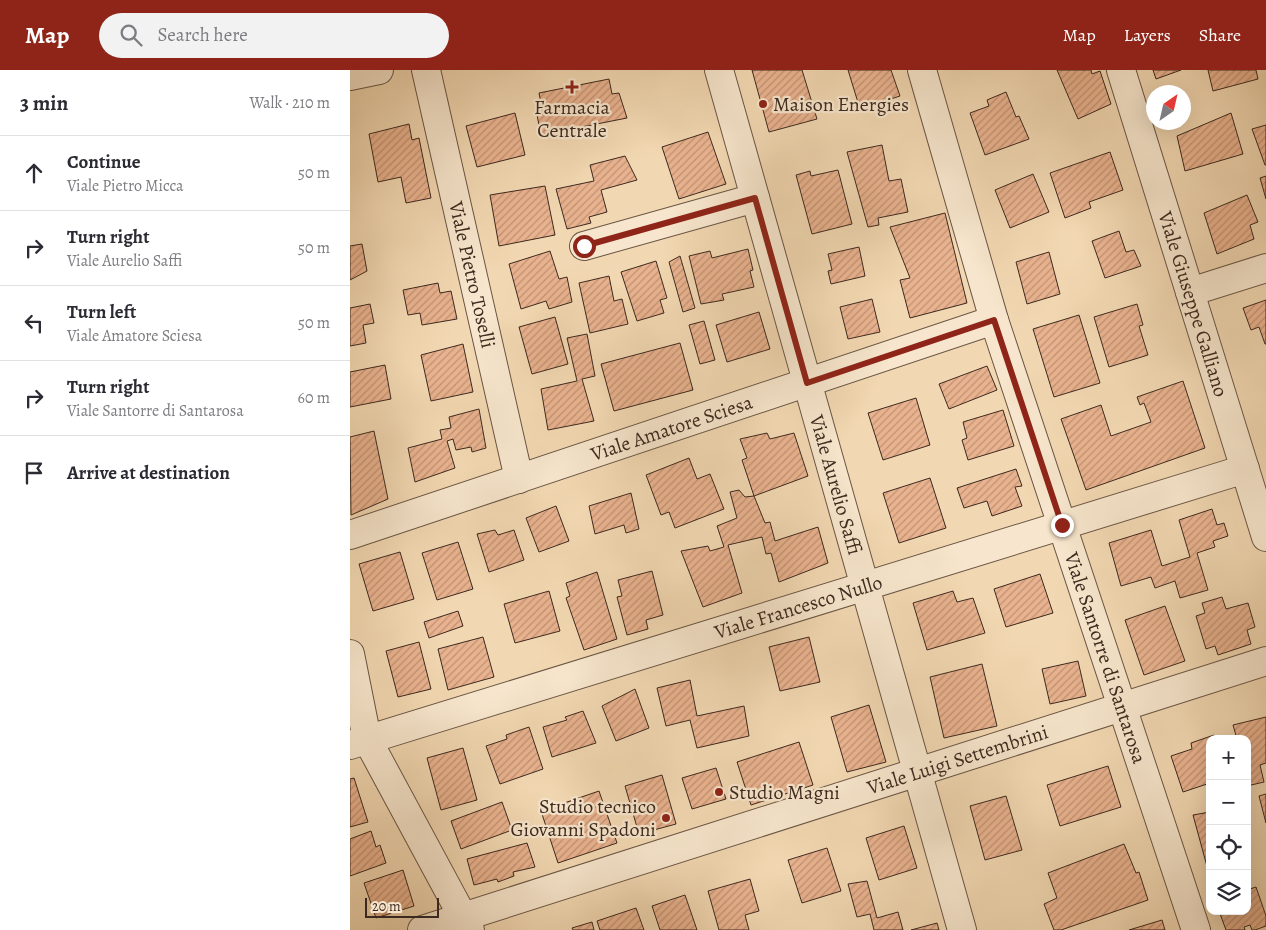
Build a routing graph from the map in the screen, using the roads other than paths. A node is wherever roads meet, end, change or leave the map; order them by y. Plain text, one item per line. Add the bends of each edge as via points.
1 (379, 70) edge
2 (426, 70) edge
3 (719, 70) edge
4 (922, 70) edge
5 (1121, 70) edge
6 (350, 76) edge
7 (755, 198) junction
8 (584, 246) dead end
9 (1266, 268) edge
10 (1190, 292) junction
11 (994, 320) junction
12 (807, 383) junction
13 (1245, 468) junction
14 (518, 479) junction
15 (1062, 525) junction
16 (350, 535) edge
17 (1266, 537) edge
18 (865, 586) junction
19 (350, 654) edge
20 (1266, 661) edge
21 (1122, 707) junction
22 (359, 742) edge
23 (918, 772) junction
24 (466, 924) edge
25 (422, 930) edge
26 (962, 930) edge
27 (1196, 930) edge

1 - 6 street
2 - 14 street, Viale Pietro Toselli
3 - 7 street, Viale Aurelio Saffi
4 - 11 street, Viale Santorre di Santarosa
5 - 10 street, Viale Giuseppe Galliano
7 - 8 street
7 - 12 street, Viale Aurelio Saffi
9 - 10 street
10 - 13 street, Viale Giuseppe Galliano
11 - 12 street, Viale Amatore Sciesa
11 - 15 street, Viale Santorre di Santarosa
12 - 14 street, Viale Amatore Sciesa
12 - 18 street, Viale Aurelio Saffi
13 - 15 street, Viale Francesco Nullo
13 - 17 street, Viale Giuseppe Galliano
14 - 16 street, Viale Amatore Sciesa
15 - 18 street, Viale Francesco Nullo
15 - 21 street, Viale Santorre di Santarosa
18 - 22 street, Viale Francesco Nullo
18 - 23 street, Viale Aurelio Saffi
19 - 22 street
20 - 21 street, Viale Luigi Settembrini
21 - 23 street, Viale Luigi Settembrini
21 - 27 street, Viale Santorre di Santarosa
22 - 24 street
23 - 24 street, Viale Luigi Settembrini
23 - 26 street, Viale Aurelio Saffi
24 - 25 street, Viale Luigi Settembrini

